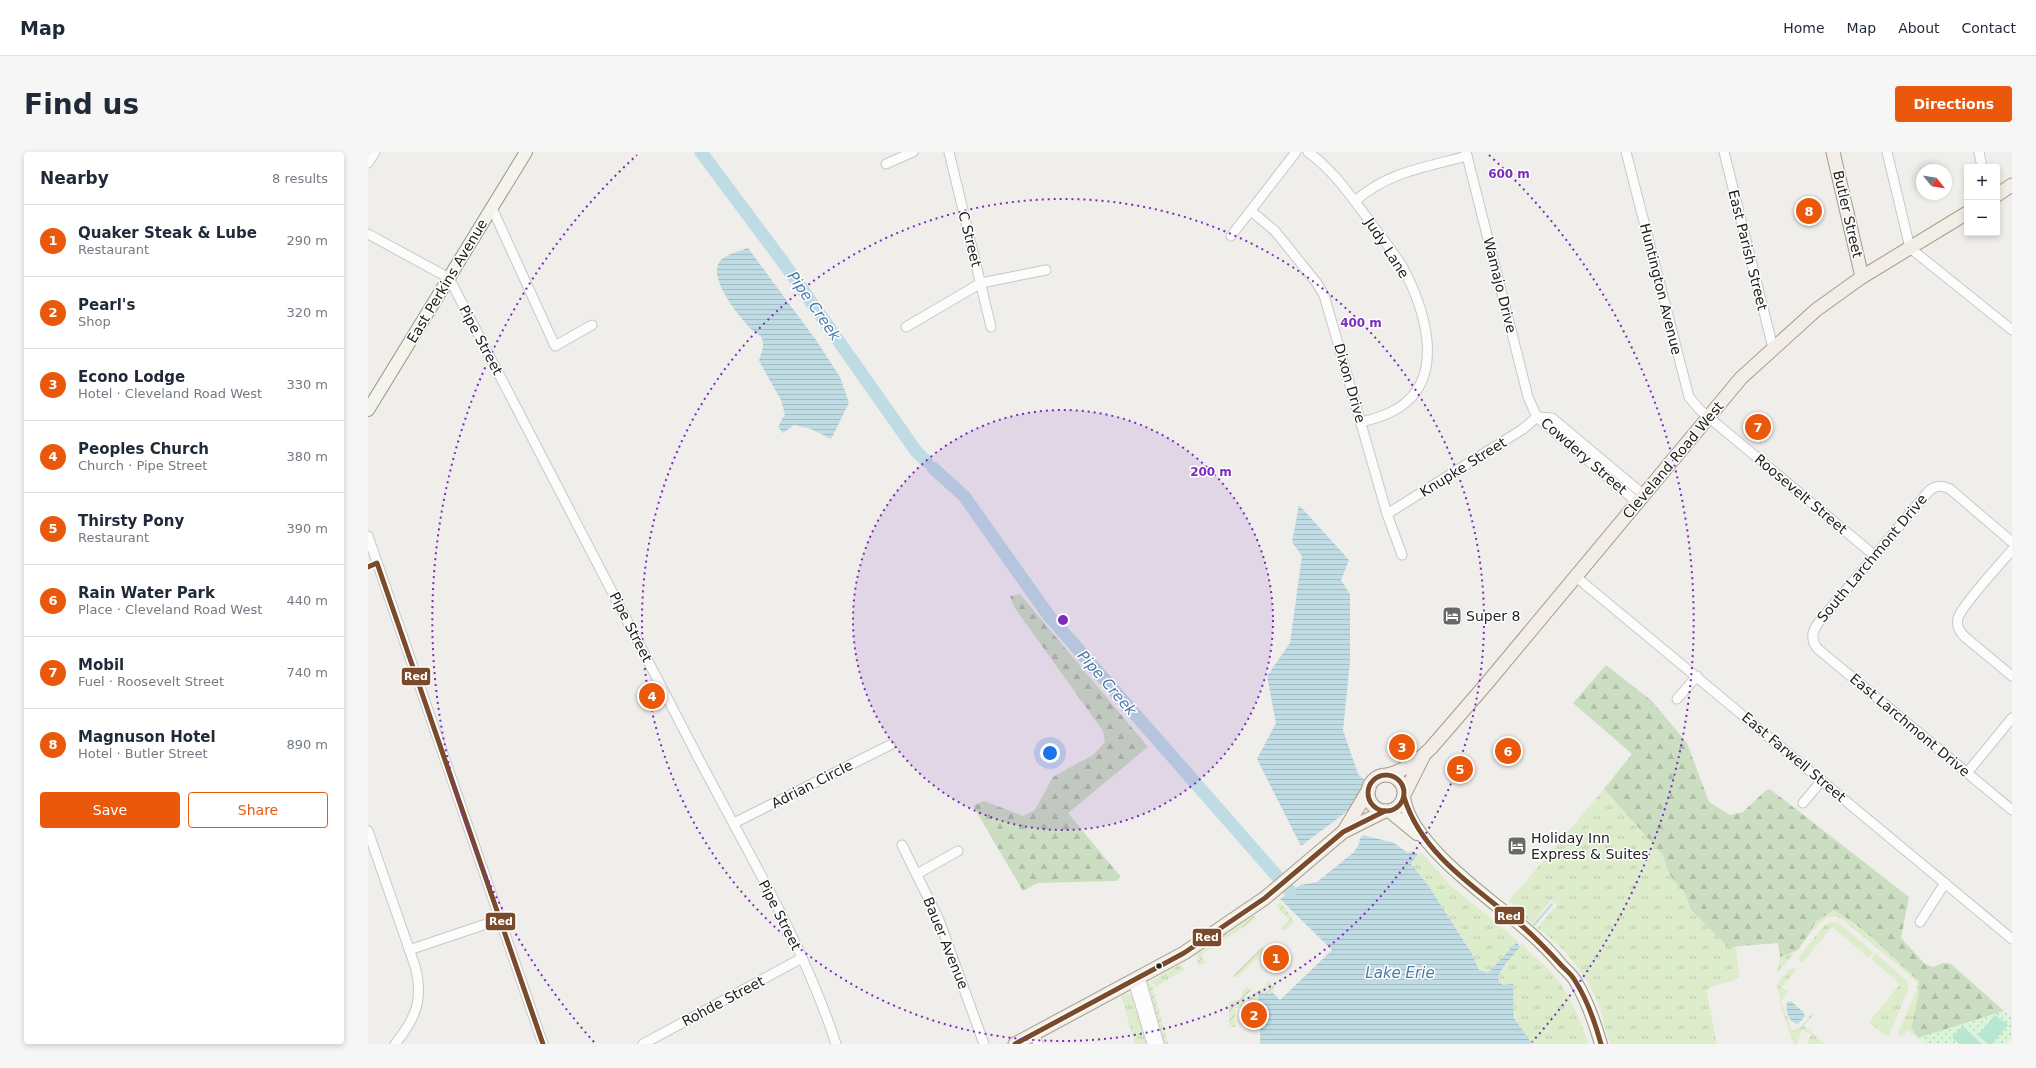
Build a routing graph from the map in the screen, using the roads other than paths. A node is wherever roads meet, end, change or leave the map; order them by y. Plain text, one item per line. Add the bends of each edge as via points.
1 (374, 152) edge
2 (526, 152) edge
3 (913, 152) edge
4 (949, 152) edge
5 (1296, 152) edge
6 (1308, 152) edge
7 (1626, 152) edge
8 (1724, 152) edge
9 (1833, 152) edge
10 (1887, 152) edge
11 (1979, 152) edge
12 (1467, 154) edge
13 (368, 163) edge
14 (886, 164) dead end
15 (1981, 164) edge
16 (2012, 185) edge
17 (2000, 193) edge
18 (1355, 202) junction
19 (492, 208) junction
20 (1251, 211) junction
21 (1964, 215) edge
22 (368, 234) edge
23 (1231, 236) dead end
24 (1910, 248) junction
25 (1046, 270) dead end
26 (1862, 277) junction
27 (449, 278) junction
28 (981, 284) junction
29 (592, 325) dead end
30 (991, 327) dead end
31 (906, 328) dead end
32 (2012, 330) edge
33 (1773, 348) junction
34 (368, 410) edge
35 (1537, 417) junction
36 (1709, 418) junction
37 (1360, 422) junction
38 (1641, 499) junction
39 (1387, 514) junction
40 (368, 536) edge
41 (2012, 542) edge
42 (2012, 550) edge
43 (1402, 555) dead end
44 (1874, 555) junction
45 (377, 563) junction
46 (368, 567) edge
47 (1575, 576) junction
48 (1812, 636) joint
49 (1697, 676) junction
50 (2012, 676) edge
51 (1677, 699) dead end
52 (2012, 718) edge
53 (890, 745) dead end
54 (1424, 755) junction
55 (1967, 773) junction
56 (1388, 775) junction
57 (1822, 780) junction
58 (1369, 789) junction
59 (1404, 795) junction
60 (1803, 803) dead end
61 (2012, 810) edge
62 (1387, 811) junction
63 (734, 823) junction
64 (368, 831) edge
65 (1343, 832) junction
66 (1423, 837) junction
67 (902, 845) dead end
68 (958, 851) dead end
69 (917, 874) junction
70 (1945, 883) junction
71 (500, 918) junction
72 (1920, 922) dead end
73 (2012, 939) edge
74 (409, 950) junction
75 (802, 958) junction
76 (1136, 979) junction
77 (1036, 1039) edge
78 (395, 1044) edge
79 (544, 1044) edge
80 (643, 1044) edge
81 (836, 1044) edge
82 (984, 1044) edge
83 (1015, 1044) edge
84 (1152, 1044) edge
85 (1159, 1044) edge
86 (1601, 1044) edge

1 - 13 street
2 - 19 main road, East Perkins Avenue
3 - 14 street
4 - 28 street, C Street
5 - 20 street
6 - 18 street, Judy Lane via 1334,175
7 - 36 street, Huntington Avenue via 1686,388 1694,404
8 - 33 street, East Parish Street
9 - 26 main road, Butler Street
10 - 24 street
11 - 15 street
12 - 18 street via 1391,177 1371,188
12 - 35 street, Wamajo Drive via 1528,397
16 - 17 main road
18 - 37 street, Judy Lane via 1402,267 1418,305 1429,353 1425,372 1408,400 1388,414
19 - 27 main road, East Perkins Avenue
19 - 29 street via 555,346
20 - 23 street
20 - 37 street, Dixon Drive via 1275,231 1322,291
21 - 24 main road, Cleveland Road West
22 - 27 street
24 - 26 main road, Cleveland Road West
24 - 32 street
25 - 28 street
26 - 33 main road, Cleveland Road West via 1816,310
27 - 34 main road, East Perkins Avenue
27 - 63 street, Pipe Street
28 - 30 street, C Street
28 - 31 street
33 - 36 main road, Cleveland Road West via 1741,378
35 - 38 street, Cowdery Street
35 - 39 street, Knupke Street via 1523,429
36 - 38 main road, Cleveland Road West
36 - 44 street, Roosevelt Street
37 - 39 street, Dixon Drive
38 - 47 main road, Cleveland Road West
39 - 43 street, Dixon Drive
40 - 45 street
41 - 44 street, South Larchmont Drive via 1950,489 1939,486 1928,492
42 - 50 street via 1962,610 1957,623 1962,634
44 - 48 street, South Larchmont Drive via 1816,625
45 - 46 street
45 - 71 street
47 - 49 street, East Farwell Street
47 - 54 main road, Cleveland Road West
48 - 55 street, East Larchmont Drive via 1818,649
49 - 51 street
49 - 57 street, East Farwell Street
52 - 55 street
53 - 63 street, Adrian Circle
54 - 56 main road, Cleveland Road West via 1403,770
54 - 59 main road, Cleveland Road West
55 - 61 street, East Larchmont Drive
56 - 58 main road via 1376,778
56 - 59 main road via 1400,781
57 - 60 street
57 - 70 street, East Farwell Street
58 - 62 main road via 1369,798 1373,805
58 - 65 main road
59 - 62 main road via 1400,805
59 - 66 main road via 1408,814
62 - 65 main road
62 - 66 main road
63 - 75 street, Pipe Street
64 - 74 street
65 - 76 main road via 1265,898 1184,953
66 - 86 main road via 1478,890 1522,926 1572,976 1594,1021
67 - 69 street, Bauer Avenue
68 - 69 street
69 - 82 street, Bauer Avenue via 939,920
70 - 72 street
70 - 73 street, East Farwell Street
71 - 74 street
71 - 79 street
74 - 78 street via 418,978 418,1000 414,1017
75 - 80 street, Rohde Street
75 - 81 street, Pipe Street via 824,1006
76 - 77 main road
76 - 84 street
76 - 85 street
77 - 83 main road

